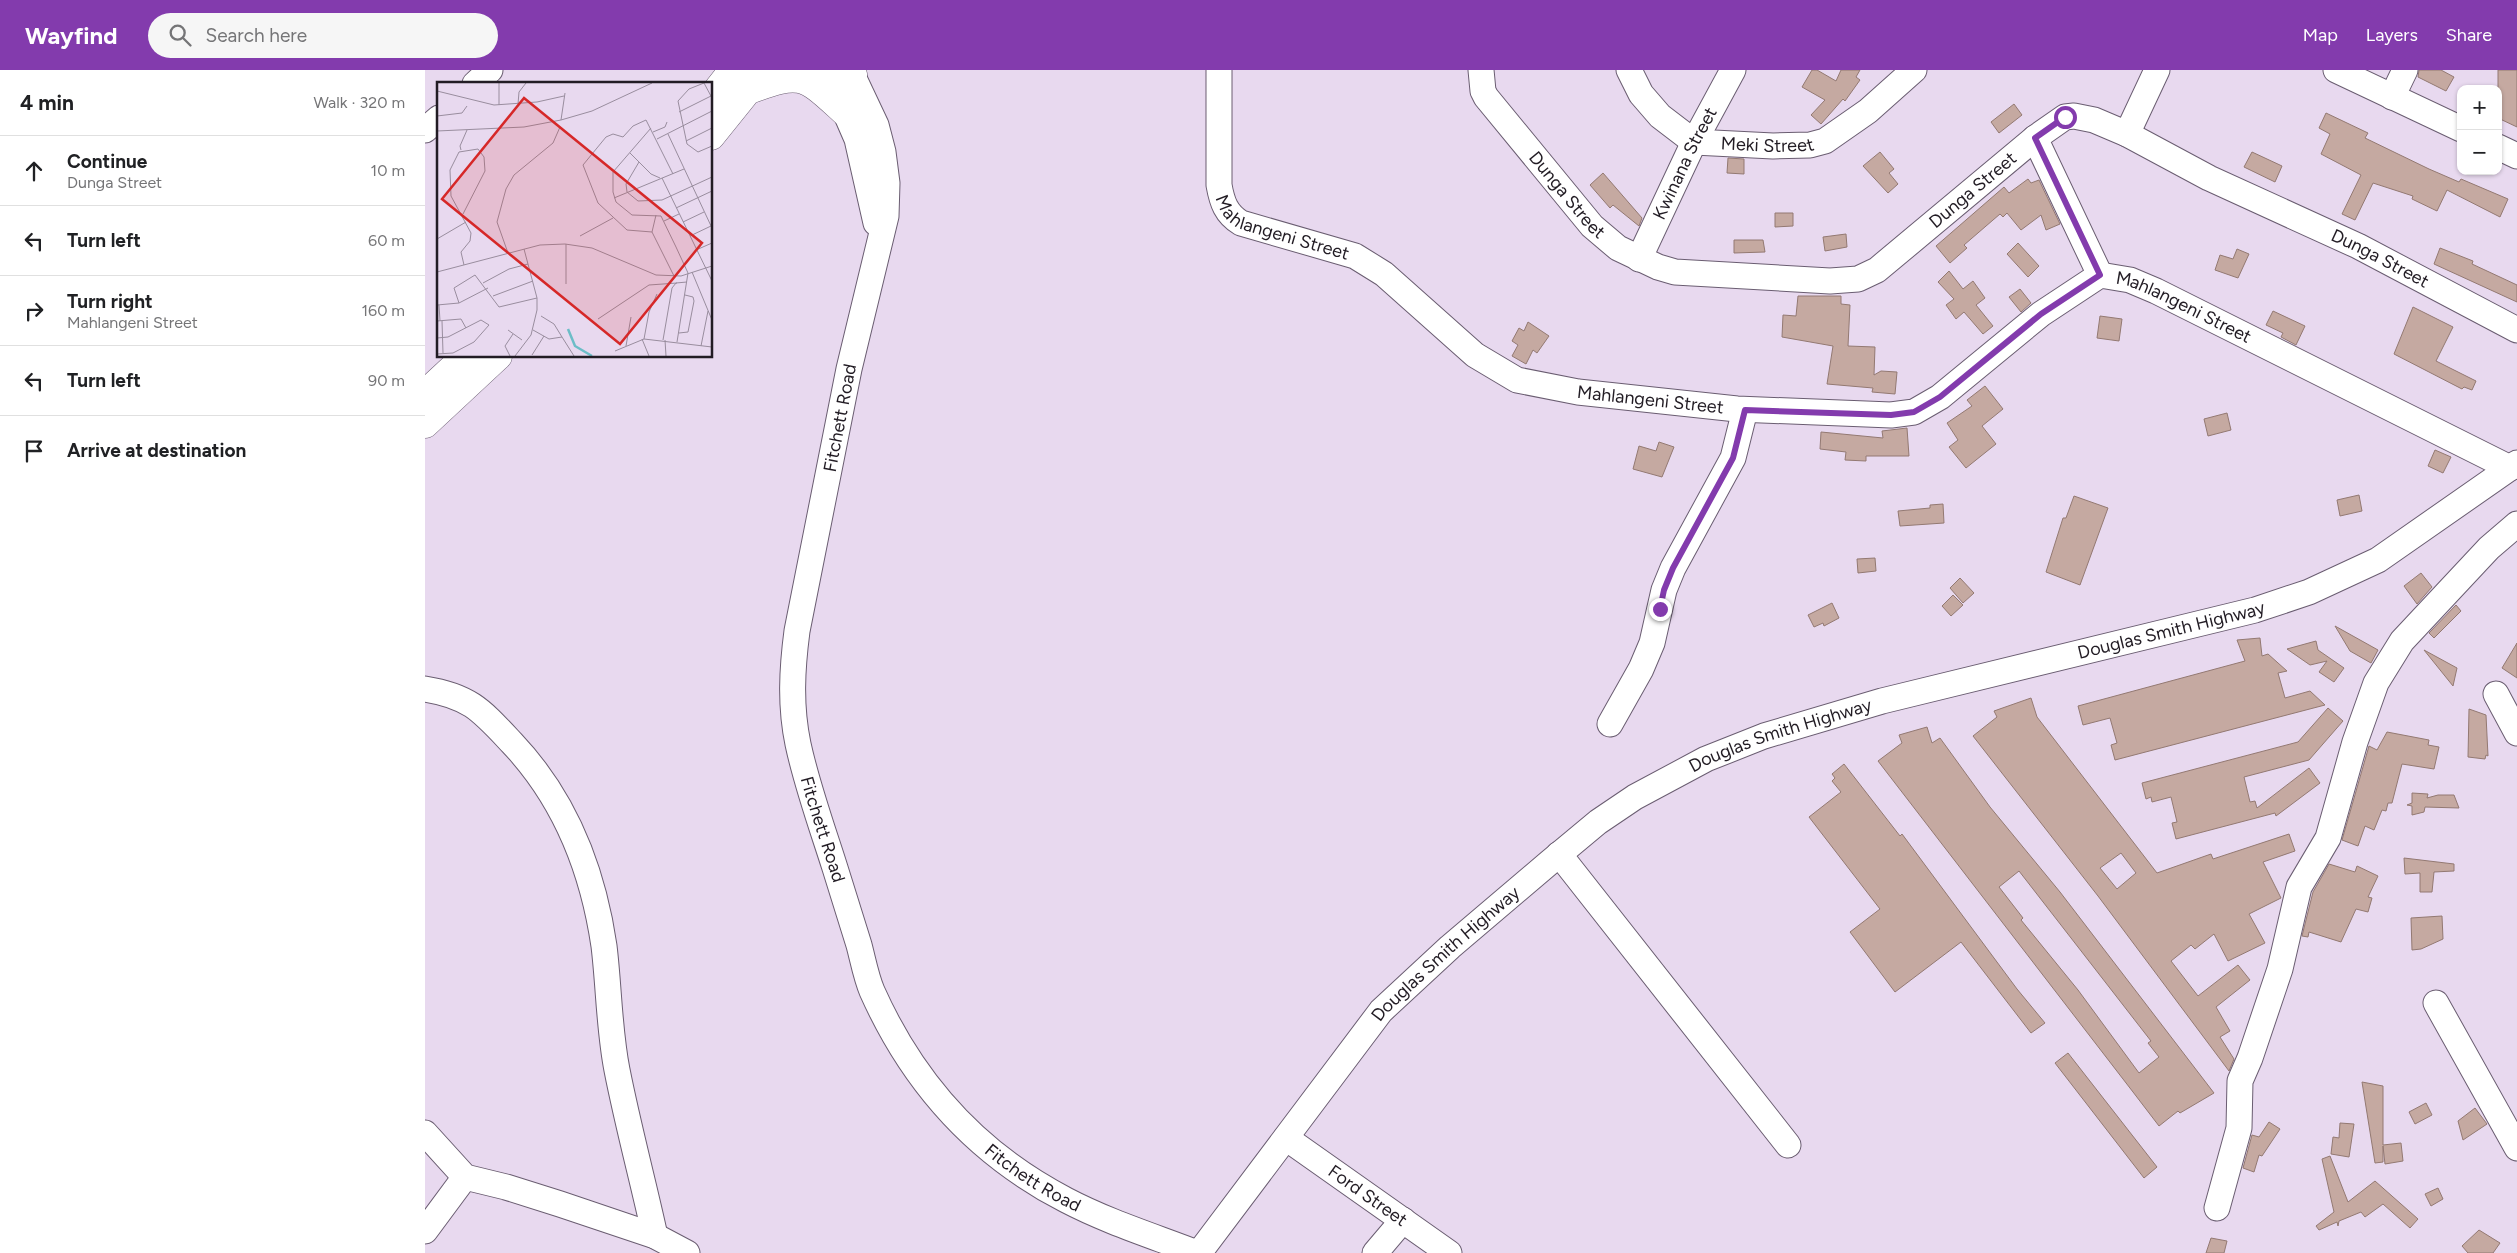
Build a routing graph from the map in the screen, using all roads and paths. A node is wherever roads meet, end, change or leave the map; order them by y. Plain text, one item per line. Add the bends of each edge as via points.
1 (490, 70) edge
2 (827, 70) edge
3 (1219, 70) edge
4 (1481, 70) edge
5 (1629, 70) edge
6 (1733, 70) edge
7 (1914, 70) edge
8 (2157, 70) edge
9 (2336, 70) edge
10 (2405, 70) edge
11 (851, 72) edge
12 (741, 75) edge
13 (477, 82) edge
14 (713, 96) edge
15 (2392, 97) junction
16 (845, 112) junction
17 (437, 120) edge
18 (2457, 127) edge
19 (425, 130) edge
20 (713, 132) edge
21 (2127, 134) junction
22 (2035, 138) junction
23 (1694, 142) junction
24 (2502, 149) edge
25 (2517, 156) edge
26 (880, 240) junction
27 (1639, 259) junction
28 (2100, 275) junction
29 (2517, 330) edge
30 (465, 358) edge
31 (496, 358) edge
32 (425, 394) edge
33 (1745, 410) junction
34 (425, 424) edge
35 (2514, 465) edge
36 (2517, 524) edge
37 (425, 689) edge
38 (2496, 694) dead end
39 (1610, 724) dead end
40 (2517, 733) edge
41 (1554, 858) junction
42 (2436, 1003) dead end
43 (425, 1133) edge
44 (1286, 1138) junction
45 (1788, 1145) dead end
46 (2517, 1148) edge
47 (465, 1177) junction
48 (2217, 1208) dead end
49 (1403, 1220) junction
50 (425, 1231) edge
51 (655, 1236) junction
52 (687, 1253) edge
53 (1198, 1253) edge
54 (1375, 1253) edge
55 (1449, 1253) edge

1 - 13 street
2 - 16 street, Fitchett Road
3 - 33 street, Mahlangeni Street via 1219,185 1221,198 1232,218 1355,256 1384,274 1475,354 1517,380 1578,392
4 - 27 street, Dunga Street via 1486,97 1559,188 1591,226 1618,248
5 - 23 street via 1641,94 1660,116
6 - 23 street, Kwinana Street
7 - 23 street, Meki Street via 1868,111 1825,141 1810,145 1773,146
8 - 21 street
9 - 15 street
10 - 15 street
11 - 26 street, Fitchett Road via 876,125 883,152 887,200
12 - 14 main road
12 - 16 main road via 769,80 791,73 807,79
12 - 20 main road
15 - 18 street
16 - 26 street, Fitchett Road via 857,139
17 - 19 street
21 - 22 street, Dunga Street via 2094,120 2074,116 2065,117
21 - 29 street, Dunga Street via 2209,178 2358,246
22 - 27 street, Dunga Street via 1877,270 1858,278 1830,282 1675,272
22 - 28 street
23 - 27 street, Kwinana Street
24 - 25 street
26 - 53 street, Fitchett Road via 849,369 792,668 798,743 871,989 918,1072 941,1103 974,1138 1017,1172 1066,1200 1101,1217
28 - 33 street, Mahlangeni Street via 2041,314 1940,397 1914,412 1891,415
28 - 35 street, Mahlangeni Street via 2130,280 2156,291
30 - 32 main road
31 - 34 main road
33 - 39 street via 1733,458 1673,568 1664,590 1653,643
35 - 41 street, Douglas Smith Highway via 2378,560 2309,592 2255,610 1882,701 1764,736 1706,759 1643,792 1598,822
36 - 48 street via 2489,548 2402,641 2376,683 2355,742 2328,838 2299,888 2280,969 2240,1081 2239,1128
37 - 51 street via 460,697 481,710 547,785 574,836 590,884 603,945 617,1070
38 - 40 street
41 - 44 street, Douglas Smith Highway via 1381,1011
41 - 45 street
42 - 46 street
43 - 47 street
44 - 49 street, Ford Street
44 - 53 street, Douglas Smith Highway
47 - 50 street
47 - 51 street via 514,1189
49 - 54 street
49 - 55 street, Ford Street
51 - 52 street

